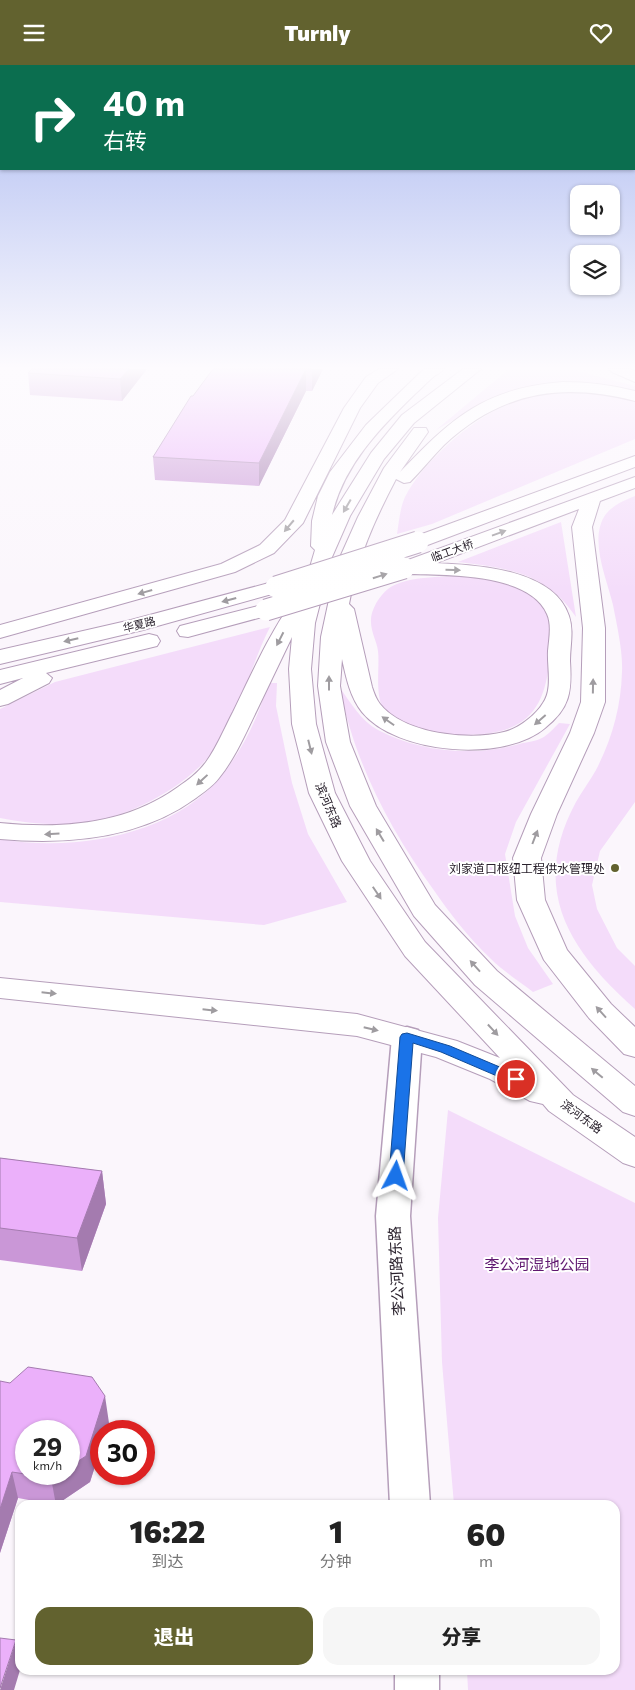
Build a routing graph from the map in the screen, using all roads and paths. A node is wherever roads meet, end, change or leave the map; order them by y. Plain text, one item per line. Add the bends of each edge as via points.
1 (333, 445) edge
2 (359, 445) edge
3 (387, 445) edge
4 (411, 445) edge
5 (436, 445) edge
6 (631, 461) edge
7 (635, 482) edge
8 (592, 498) junction
9 (366, 517) junction
10 (322, 557) junction
11 (404, 568) junction
12 (314, 582) junction
13 (276, 587) joint
14 (340, 595) junction
15 (266, 610) joint
16 (0, 632) edge
17 (0, 657) edge
18 (77, 660) junction
19 (0, 677) edge
20 (0, 699) edge
21 (0, 831) edge
22 (0, 988) edge
23 (407, 1037) junction
24 (635, 1047) edge
25 (561, 1103) junction
26 (635, 1104) edge
27 (635, 1153) edge
28 (410, 1500) edge
29 (417, 1675) edge
30 (417, 1690) edge

1 -> 16 main road via 293,523 267,549 228,568
2 - 10 main road via 336,479 323,509 319,535
3 -> 10 main road, 滨河东路 via 341,516
4 - 9 main road via 393,468
5 - 9 main road
6 - 13 main road, 临工大桥, bridge via 418,542
7 - 8 main road, 临工大桥
11 -> 8 main road, 临工大桥
24 -> 8 main road via 600,1011 554,953 531,900 527,858 582,733 592,702 594,629 582,527
9 - 14 main road
10 - 12 main road, 滨河东路
11 -> 14 main road via 485,573 518,581 549,599 561,623 557,699 544,717 519,736 489,741 440,741 399,728 370,708 362,691
15 -> 11 main road, 临工大桥, bridge
12 -> 21 main road via 283,633 226,750 200,783 165,806 111,827 33,835
12 -> 25 main road, 滨河东路 via 304,623 300,669 304,723 322,793 356,861 415,949
13 -> 17 main road, 华夏路
26 -> 14 main road via 486,978 424,910 363,806 338,742 328,686
15 - 18 main road, 华夏路
18 - 19 main road, 华夏路
18 - 20 main road
22 -> 23 main road via 357,1025
23 - 25 main road via 501,1071
23 - 28 street, 李公河路东路 via 393,1216
25 - 27 main road, 滨河东路
29 - 30 street

